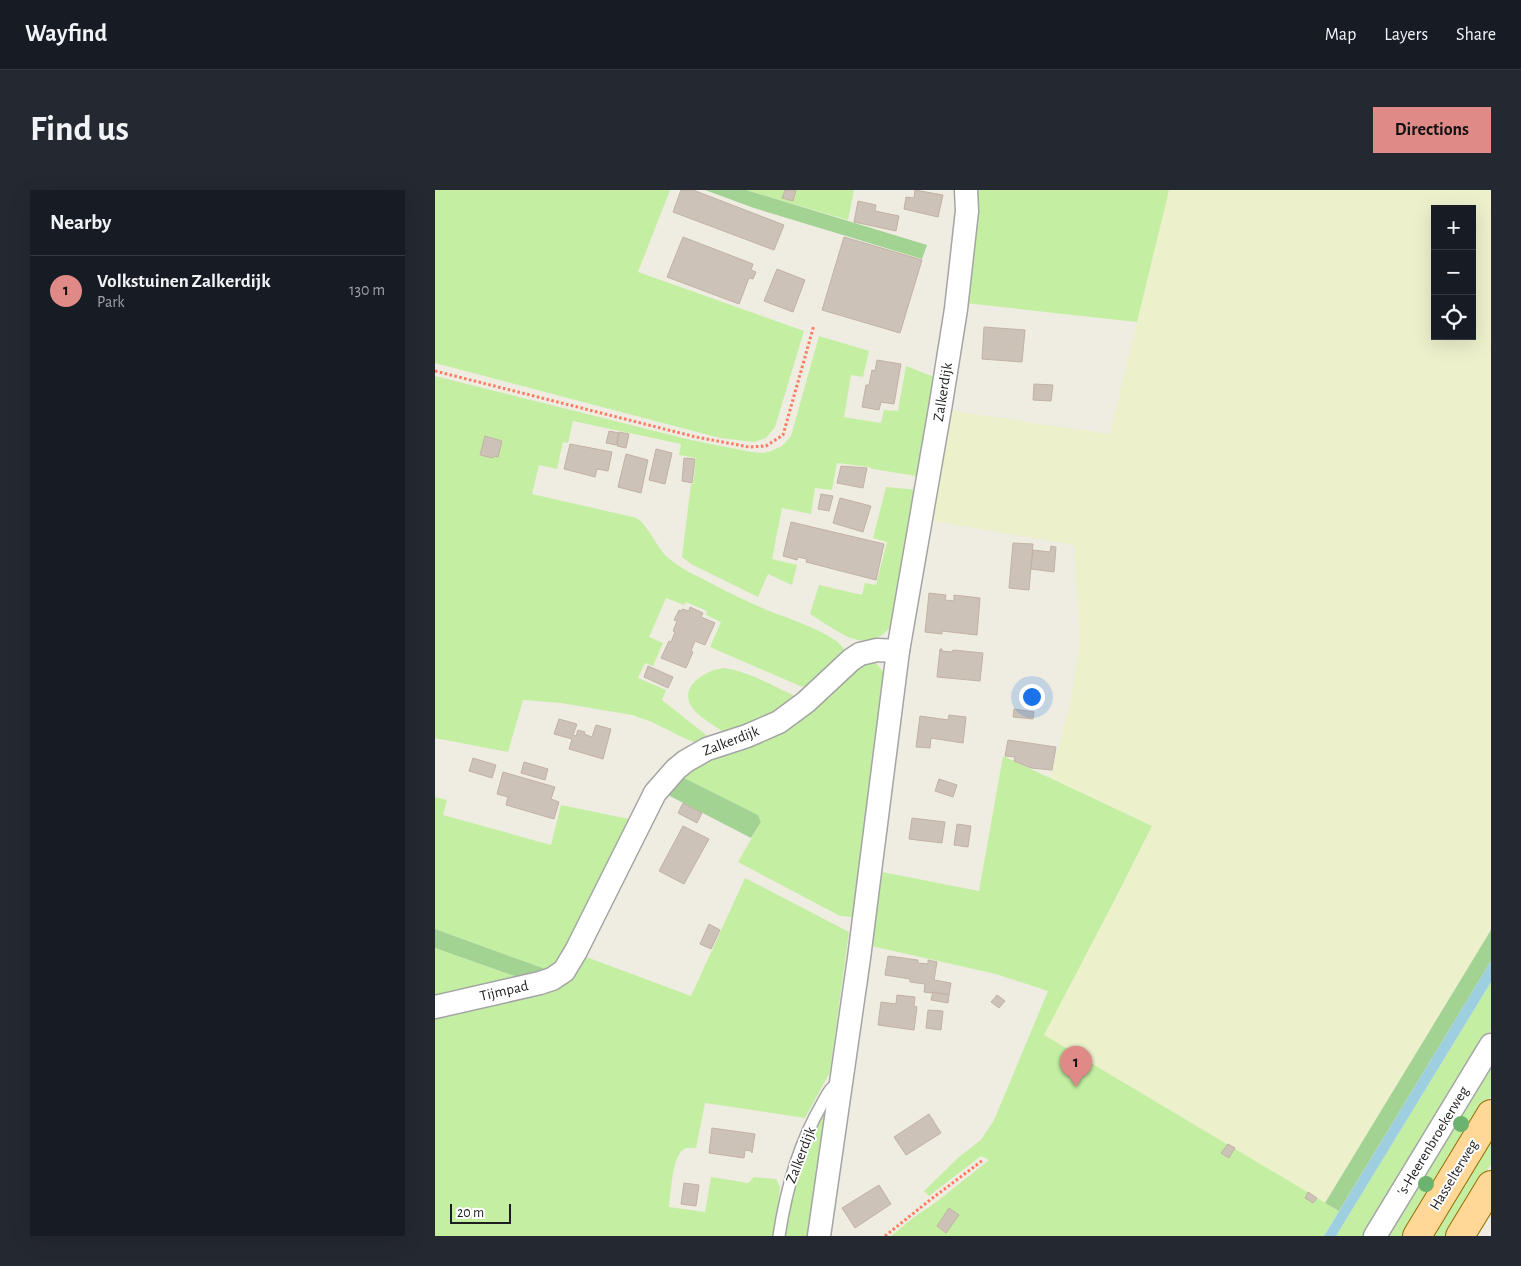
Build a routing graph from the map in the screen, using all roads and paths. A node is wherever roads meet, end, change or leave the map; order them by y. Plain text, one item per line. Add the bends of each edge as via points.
1 (966, 190) edge
2 (814, 324) dead end
3 (435, 371) edge
4 (898, 652) junction
5 (568, 965) joint
6 (435, 1007) edge
7 (1491, 1045) edge
8 (840, 1084) junction
9 (1491, 1114) edge
10 (983, 1160) dead end
11 (1491, 1184) edge
12 (779, 1236) edge
13 (819, 1236) edge
14 (885, 1236) edge
15 (1375, 1236) edge
16 (1417, 1236) edge
17 (1460, 1236) edge

1 - 4 street, Zalkerdijk via 967,211 956,309
2 - 3 path via 783,435 766,446 749,447 696,437
4 - 5 street, Zalkerdijk via 877,650 860,654 779,722 707,749 676,769 655,792
4 - 8 street, Zalkerdijk
5 - 6 street, Tijmpad via 559,976 541,983
7 - 15 street, 's-Heerenbroekerweg
8 - 12 lane, Zalkerdijk via 832,1087 803,1142 788,1189
8 - 13 street, Zalkerdijk
9 - 16 main road, Hasselterweg
10 - 14 path
11 - 17 main road

